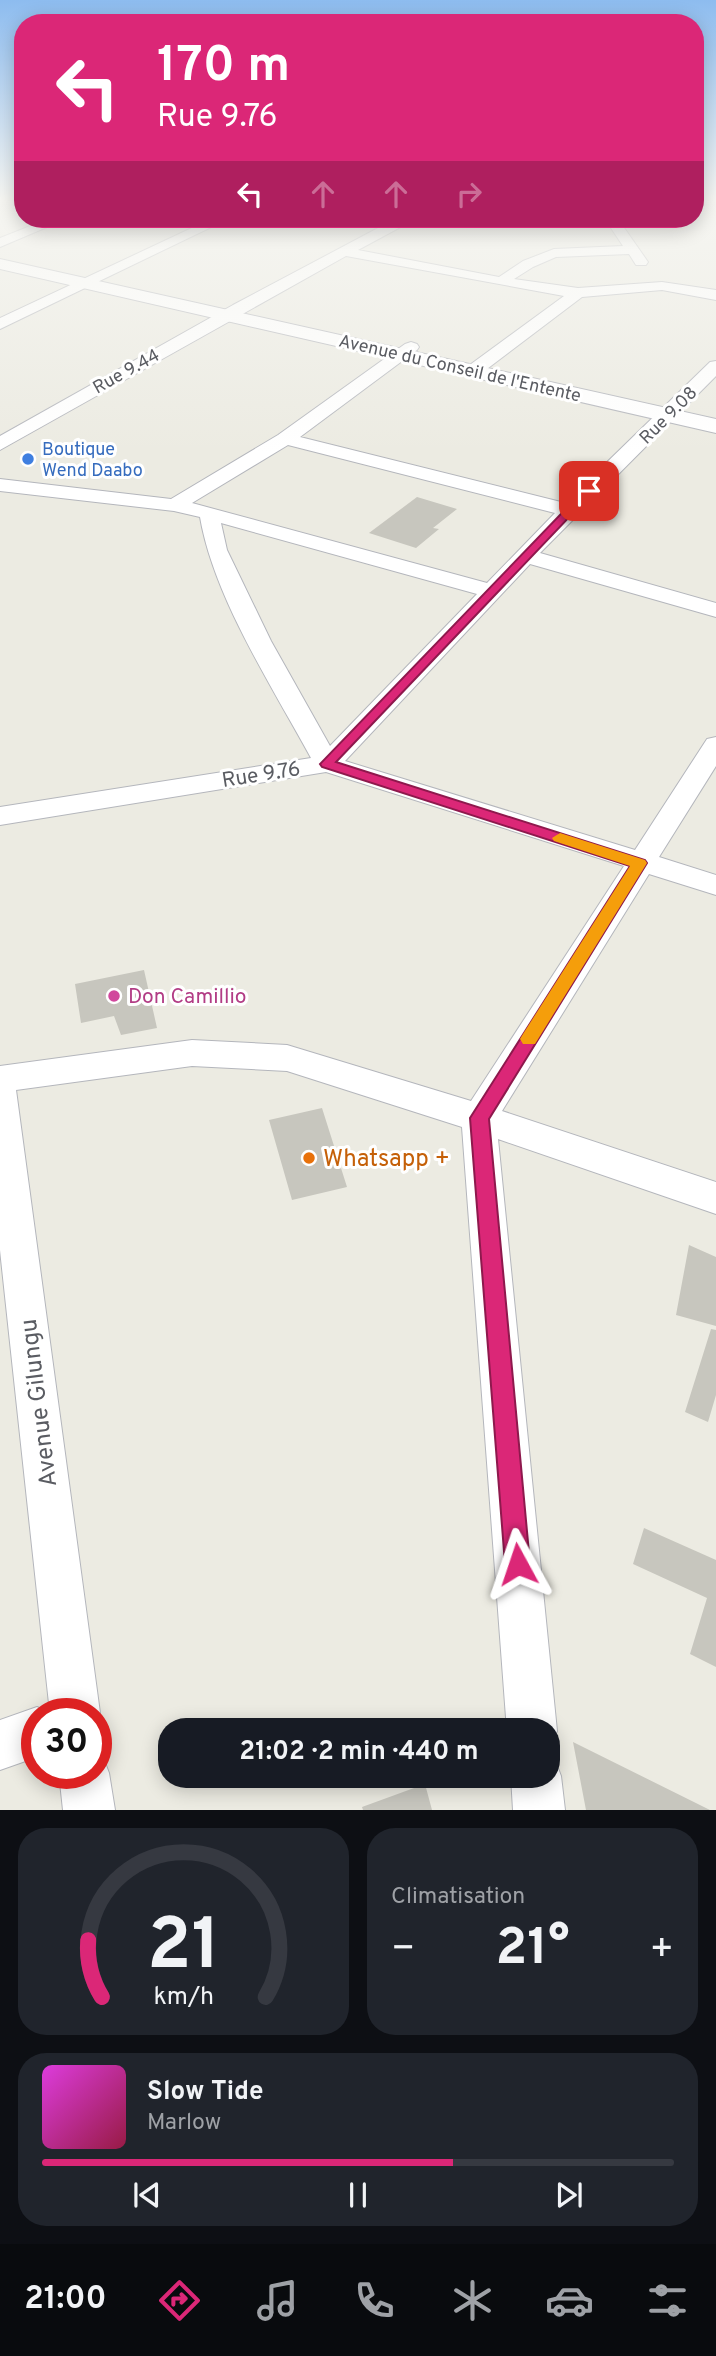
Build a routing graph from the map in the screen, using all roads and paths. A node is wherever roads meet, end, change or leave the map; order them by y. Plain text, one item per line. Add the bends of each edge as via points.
1 (83, 283) edge
2 (105, 283) edge
3 (284, 283) edge
4 (518, 283) edge
5 (660, 283) edge
6 (662, 286) junction
7 (578, 293) junction
8 (716, 295) edge
9 (232, 312) junction
10 (0, 324) edge
11 (407, 351) junction
12 (716, 366) edge
13 (478, 367) junction
14 (673, 411) junction
15 (716, 415) edge
16 (716, 426) edge
17 (285, 439) junction
18 (0, 441) edge
19 (0, 485) edge
20 (174, 505) junction
21 (569, 510) junction
22 (209, 513) junction
23 (526, 556) junction
24 (491, 591) junction
25 (716, 610) edge
26 (716, 745) edge
27 (327, 764) junction
28 (0, 816) edge
29 (639, 863) junction
30 (716, 885) edge
31 (0, 1079) edge
32 (0, 1093) edge
33 (479, 1118) junction
34 (716, 1198) edge
35 (73, 1698) edge
36 (531, 1718) edge
37 (21, 1738) edge
38 (0, 1745) edge
39 (537, 1788) edge
40 (86, 1789) edge
41 (89, 1810) edge
42 (539, 1810) edge

1 - 10 street
2 - 9 street, Avenue du Conseil de l'Entente
3 - 9 street, Rue 9.44
4 - 7 street
5 - 6 street
6 - 7 street
6 - 8 street
7 - 13 street
9 - 11 street, Avenue du Conseil de l'Entente
9 - 18 street, Rue 9.44
11 - 13 street, Avenue du Conseil de l'Entente
11 - 17 street
12 - 14 street, Rue 9.08
13 - 14 street, Avenue du Conseil de l'Entente
14 - 15 street, Avenue du Conseil de l'Entente
14 - 16 street, Avenue du Conseil de l'Entente
14 - 21 street, Rue 9.08
17 - 20 street
17 - 21 street
19 - 20 street
20 - 22 street
21 - 23 street, Rue 9.08
22 - 24 street
22 - 27 street via 216,550 259,641
23 - 24 street, Rue 9.08
23 - 25 street
24 - 27 street, Rue 9.08
26 - 29 street
27 - 28 street, Rue 9.76
27 - 29 street, Rue 9.76
29 - 30 street, Rue 9.76
29 - 33 street
31 - 33 street via 192,1053 287,1058
32 - 35 street, Avenue Gilungu
33 - 34 street
33 - 36 street
37 - 38 street
39 - 42 street
40 - 41 street

